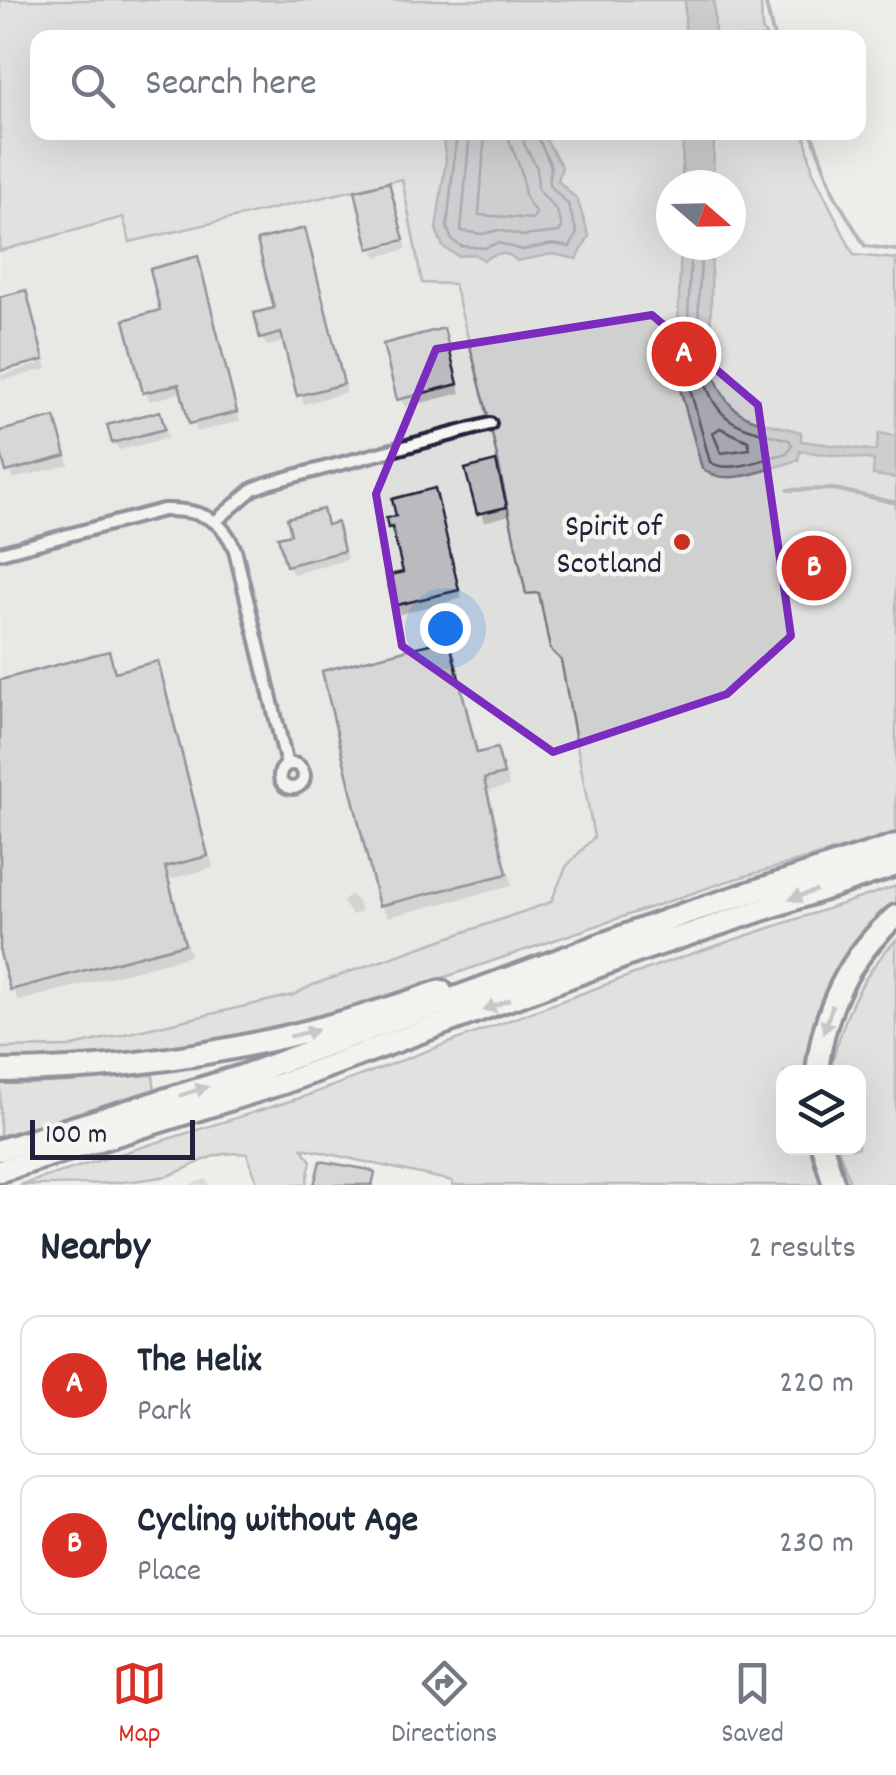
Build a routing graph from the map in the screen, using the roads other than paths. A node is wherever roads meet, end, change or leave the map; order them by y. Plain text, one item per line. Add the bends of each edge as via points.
1 (490, 424) dead end
2 (216, 521) junction
3 (0, 553) edge
4 (287, 765) dead end
5 (896, 845) edge
6 (896, 866) edge
7 (771, 885) junction
8 (896, 916) edge
9 (818, 1065) edge
10 (0, 1072) edge
11 (0, 1150) edge
12 (826, 1155) edge
13 (0, 1171) edge
14 (834, 1185) edge

1 - 2 street via 268,483
2 - 3 street via 163,510
2 - 4 street via 235,550
5 - 7 highway
6 -> 13 highway via 642,950 283,1083
10 -> 7 highway via 132,1064 300,1034
11 -> 7 highway via 302,1055
8 -> 9 highway via 845,978
12 - 14 highway

